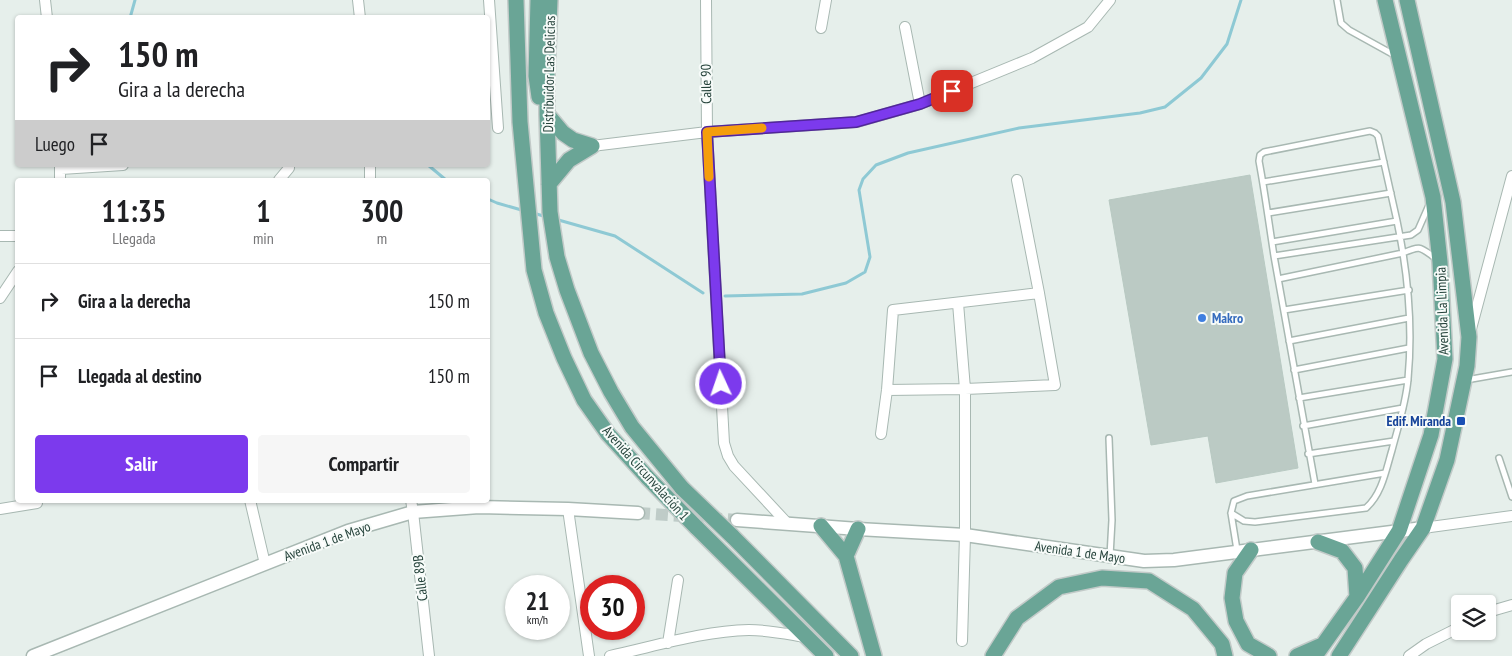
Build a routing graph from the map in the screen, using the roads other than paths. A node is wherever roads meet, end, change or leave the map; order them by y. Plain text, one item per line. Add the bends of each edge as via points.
1 (45, 0) edge
2 (358, 0) edge
3 (489, 0) edge
4 (514, 0) edge
5 (521, 0) edge
6 (538, 0) edge
7 (550, 0) edge
8 (706, 0) edge
9 (826, 0) edge
10 (1110, 0) edge
11 (1337, 0) edge
12 (1385, 0) edge
13 (1407, 0) edge
14 (47, 15) edge
15 (360, 15) edge
16 (905, 27) dead end
17 (821, 28) dead end
18 (518, 39) junction
19 (1399, 58) junction
20 (920, 104) junction
21 (547, 114) junction
22 (498, 128) dead end
23 (707, 132) junction
24 (592, 146) junction
25 (548, 148) junction
26 (1384, 162) junction
27 (288, 167) edge
28 (1512, 176) edge
29 (280, 178) edge
30 (1017, 180) dead end
31 (1263, 182) junction
32 (549, 184) junction
33 (1391, 193) junction
34 (1433, 198) junction
35 (1268, 213) junction
36 (1397, 220) junction
37 (0, 236) edge
38 (15, 236) edge
39 (1400, 237) junction
40 (1272, 242) junction
41 (1403, 253) junction
42 (1274, 256) junction
43 (1440, 262) junction
44 (15, 276) edge
45 (1278, 279) junction
46 (1409, 290) junction
47 (1039, 292) junction
48 (0, 298) edge
49 (958, 303) junction
50 (1284, 310) junction
51 (1409, 318) junction
52 (1469, 337) junction
53 (1289, 341) junction
54 (1410, 348) junction
55 (1294, 370) junction
56 (1512, 372) edge
57 (1408, 380) junction
58 (1464, 381) junction
59 (965, 389) junction
60 (886, 390) junction
61 (1298, 398) junction
62 (1403, 408) junction
63 (1304, 426) junction
64 (881, 434) dead end
65 (1109, 438) dead end
66 (1394, 441) junction
67 (1308, 454) junction
68 (1499, 458) dead end
69 (1386, 473) junction
70 (1315, 484) junction
71 (1512, 497) edge
72 (38, 503) dead end
73 (251, 503) edge
74 (412, 506) edge
75 (0, 509) edge
76 (568, 509) junction
77 (638, 513) tunnel mouth
78 (1231, 513) junction
79 (1512, 516) edge
80 (737, 520) tunnel mouth
81 (788, 523) junction
82 (821, 526) junction
83 (1423, 528) junction
84 (858, 529) junction
85 (1399, 531) junction
86 (964, 535) junction
87 (1318, 542) junction
88 (1244, 551) junction
89 (846, 556) junction
90 (1110, 556) junction
91 (265, 564) junction
92 (678, 580) dead end
93 (1357, 597) junction
94 (1512, 605) edge
95 (1496, 610) edge
96 (1451, 631) edge
97 (808, 638) junction
98 (962, 640) dead end
99 (668, 643) junction
100 (1319, 651) edge
101 (33, 656) edge
102 (429, 656) edge
103 (589, 656) edge
104 (610, 656) edge
105 (826, 656) edge
106 (851, 656) edge
107 (874, 656) edge
108 (994, 656) edge
109 (1225, 656) edge
110 (1269, 656) edge
111 (1297, 656) edge
112 (1339, 656) edge
113 (1409, 656) edge

1 - 14 street
2 - 15 street
3 - 22 street
4 - 18 main road
5 - 18 main road
6 - 25 main road via 536,76
7 - 21 main road, Distribuidor Las Delicias
8 - 23 street, Calle 90
9 - 17 street
10 - 20 street via 1088,27 1032,58
11 - 19 lane via 1341,23
12 - 19 main road, Avenida La Limpia
13 - 52 main road, Avenida La Limpia via 1453,202
16 - 20 street
18 - 97 main road, Avenida Circunvalación 1, bridge via 520,122 534,270 546,313 584,400 608,434 648,478
19 - 34 main road, Avenida La Limpia
20 - 23 street via 856,122
21 - 24 main road via 563,133
21 - 25 main road, Distribuidor Las Delicias
23 - 24 street
23 - 81 street, Calle 90 via 724,443 734,466
24 - 32 main road via 569,160
25 - 32 main road, Avenida Circunvalación 1
26 - 31 lane
26 - 31 lane via 1378,136 1370,131 1264,152 1259,161
26 - 33 lane
27 - 29 street
28 - 52 street
30 - 47 street
31 - 35 lane
32 - 106 main road, Avenida Circunvalación 1, bridge via 557,257 567,290 591,353 632,427 682,488
33 - 35 lane
33 - 36 lane
34 - 39 lane via 1418,230
34 - 43 main road, Avenida La Limpia
35 - 40 lane
36 - 39 lane
36 - 40 lane
37 - 38 street
39 - 41 lane
39 - 42 lane
40 - 42 lane
41 - 43 lane via 1422,248
41 - 45 lane
41 - 46 lane
42 - 45 lane
43 - 85 main road, Avenida La Limpia via 1445,359 1431,435
44 - 48 street
45 - 50 lane
46 - 50 lane
46 - 51 lane
47 - 49 street
47 - 59 street via 1055,385
49 - 59 street
49 - 60 street via 893,310
50 - 53 lane
51 - 53 lane
51 - 54 lane
52 - 58 main road, Avenida La Limpia
53 - 55 lane
54 - 55 lane
54 - 57 lane
55 - 61 lane
56 - 58 lane
57 - 61 lane
57 - 62 lane
58 - 83 main road, Avenida La Limpia via 1447,460
59 - 60 street
59 - 86 street
60 - 64 street
61 - 63 lane
62 - 63 lane
62 - 66 lane
63 - 67 lane
65 - 90 lane
66 - 67 lane
66 - 69 lane
67 - 70 lane
68 - 71 lane
69 - 70 lane
69 - 78 lane via 1373,501 1366,508 1255,522
70 - 78 lane via 1247,496 1234,501
72 - 75 street
73 - 91 street
74 - 76 street, Avenida 1 de Mayo
74 - 91 street, Avenida 1 de Mayo
74 - 102 street, Calle 89B
76 - 77 street, Avenida 1 de Mayo
76 - 103 street
78 - 88 lane
79 - 83 street
80 - 81 street, Avenida 1 de Mayo
81 - 82 street, Avenida 1 de Mayo
82 - 84 street, Avenida 1 de Mayo
82 - 89 main road
83 - 85 street, Avenida 1 de Mayo
83 - 112 main road, Avenida La Limpia
84 - 86 street, Avenida 1 de Mayo
84 - 89 main road
85 - 87 street, Avenida 1 de Mayo
85 - 93 main road, Avenida La Limpia
86 - 90 street, Avenida 1 de Mayo
86 - 98 street
87 - 88 street, Avenida 1 de Mayo
87 - 93 main road via 1342,550 1355,568
88 - 90 street, Avenida 1 de Mayo via 1174,560
88 - 110 main road via 1232,598 1236,622 1248,644
89 - 107 main road
91 - 101 street, Avenida 1 de Mayo
92 - 99 street
93 - 100 main road, Avenida La Limpia
94 - 95 street
96 - 113 street
97 - 99 street via 749,630
97 - 105 main road, Avenida Circunvalación 1
99 - 104 street
100 - 111 main road
108 - 109 main road via 1017,618 1052,592 1059,587 1102,578 1149,581 1193,609 1222,644

